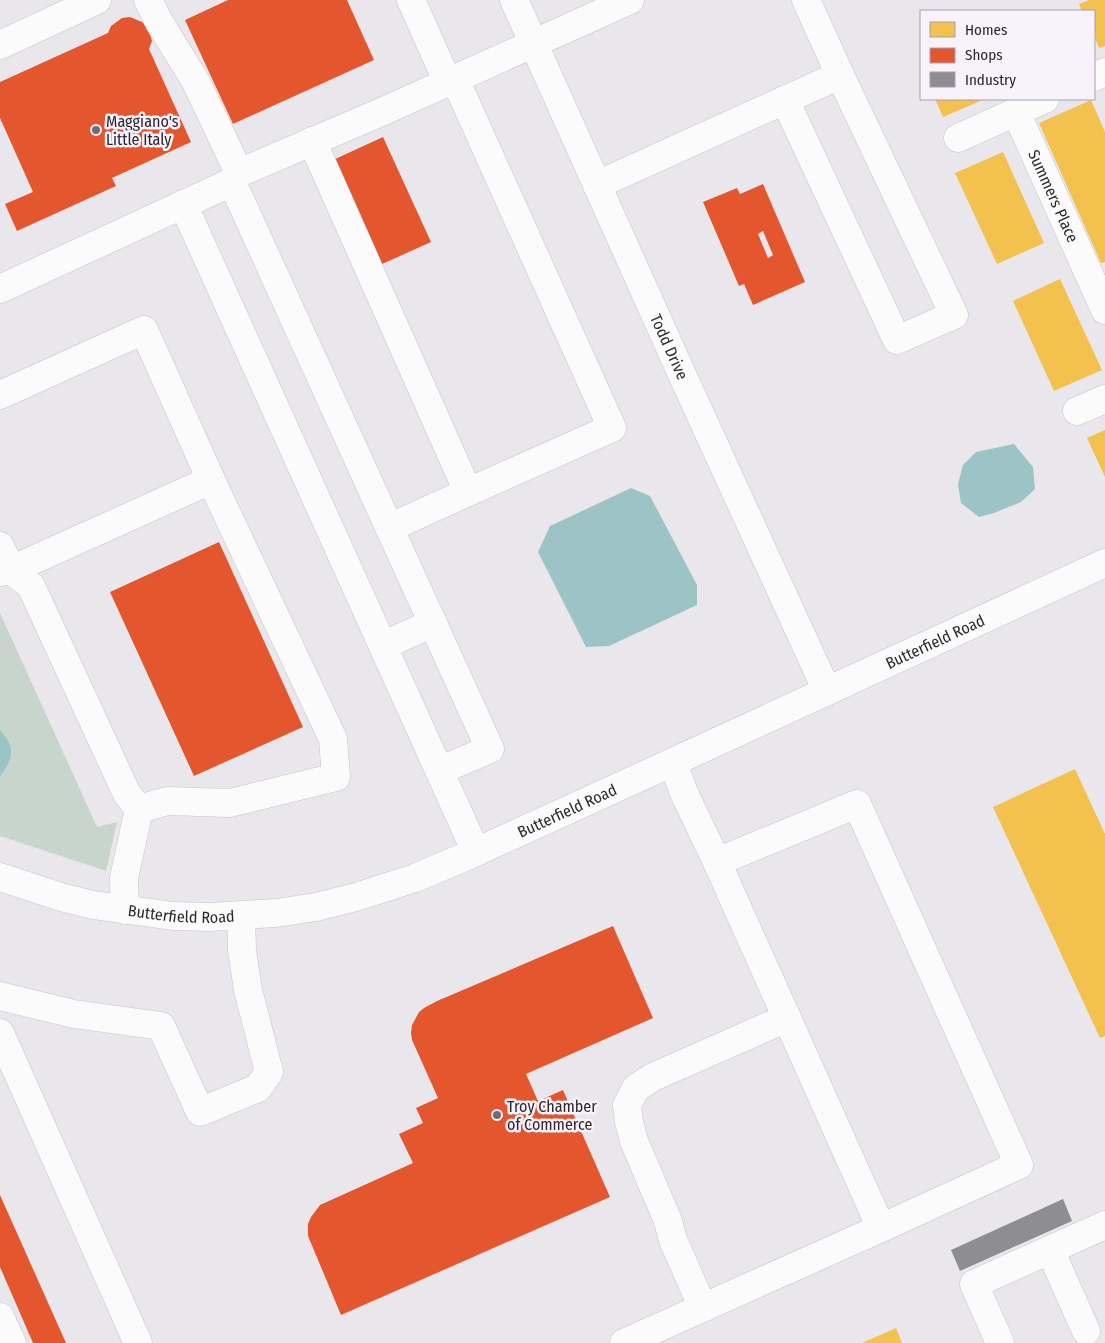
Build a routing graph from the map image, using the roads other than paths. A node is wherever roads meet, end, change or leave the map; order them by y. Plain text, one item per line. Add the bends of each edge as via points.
1 (97, 0) edge
2 (148, 0) edge
3 (411, 0) edge
4 (514, 0) edge
5 (630, 0) edge
6 (806, 0) edge
7 (533, 43) junction
8 (0, 45) edge
9 (840, 75) junction
10 (452, 81) junction
11 (785, 100) junction
12 (1043, 100) edge
13 (1016, 112) junction
14 (958, 138) dead end
15 (312, 141) junction
16 (235, 178) junction
17 (597, 185) junction
18 (183, 204) junction
19 (0, 289) edge
20 (1105, 310) edge
21 (0, 395) edge
22 (1105, 399) edge
23 (1077, 411) dead end
24 (211, 480) junction
25 (468, 492) junction
26 (389, 528) junction
27 (4, 563) edge
28 (1105, 563) edge
29 (433, 623) junction
30 (384, 645) junction
31 (827, 691) junction
32 (673, 762) junction
33 (441, 770) junction
34 (139, 809) junction
35 (476, 852) junction
36 (718, 862) junction
37 (0, 877) edge
38 (125, 910) junction
39 (241, 916) junction
40 (0, 996) edge
41 (787, 1018) junction
42 (0, 1033) edge
43 (1105, 1225) edge
44 (881, 1228) junction
45 (1050, 1250) junction
46 (703, 1308) junction
47 (0, 1317) edge
48 (1086, 1331) dead end
49 (12, 1343) edge
50 (138, 1343) edge
51 (624, 1343) edge
52 (1000, 1343) edge

1 - 8 street
2 - 16 street via 196,82
3 - 10 street
4 - 7 street, Todd Drive
5 - 7 street
6 - 9 street
7 - 10 street
7 - 17 street, Todd Drive
9 - 11 street
9 - 11 street via 954,315 897,340
10 - 15 street
10 - 25 street via 612,428
11 - 17 street
12 - 13 street
13 - 14 street
13 - 20 street, Summers Place
15 - 16 street
15 - 25 street
16 - 18 street
16 - 26 street
17 - 31 street, Todd Drive
18 - 19 street
18 - 30 street
21 - 24 street via 144,330
22 - 23 street
24 - 27 street
24 - 34 street via 333,739 336,777 230,803 167,801
25 - 26 street
26 - 29 street
27 - 34 street via 31,586 127,794
28 - 31 street, Butterfield Road
29 - 30 street
29 - 33 street via 490,749
30 - 33 street
31 - 32 street, Butterfield Road
32 - 35 street, Butterfield Road
32 - 36 street via 684,793
33 - 35 street
34 - 38 street via 124,878
35 - 39 street, Butterfield Road via 414,878 356,897 316,907
36 - 41 street
36 - 44 street via 857,804 1020,1165
37 - 38 street, Butterfield Road via 93,906
38 - 39 street, Butterfield Road via 173,916
39 - 40 street via 248,990 269,1072 258,1088 200,1112 162,1026 74,1014
41 - 44 street
41 - 46 street via 653,1077 636,1088 627,1105 634,1141
42 - 50 street
43 - 45 street
44 - 46 street
45 - 48 street
45 - 52 street via 974,1284
46 - 51 street
47 - 49 street

